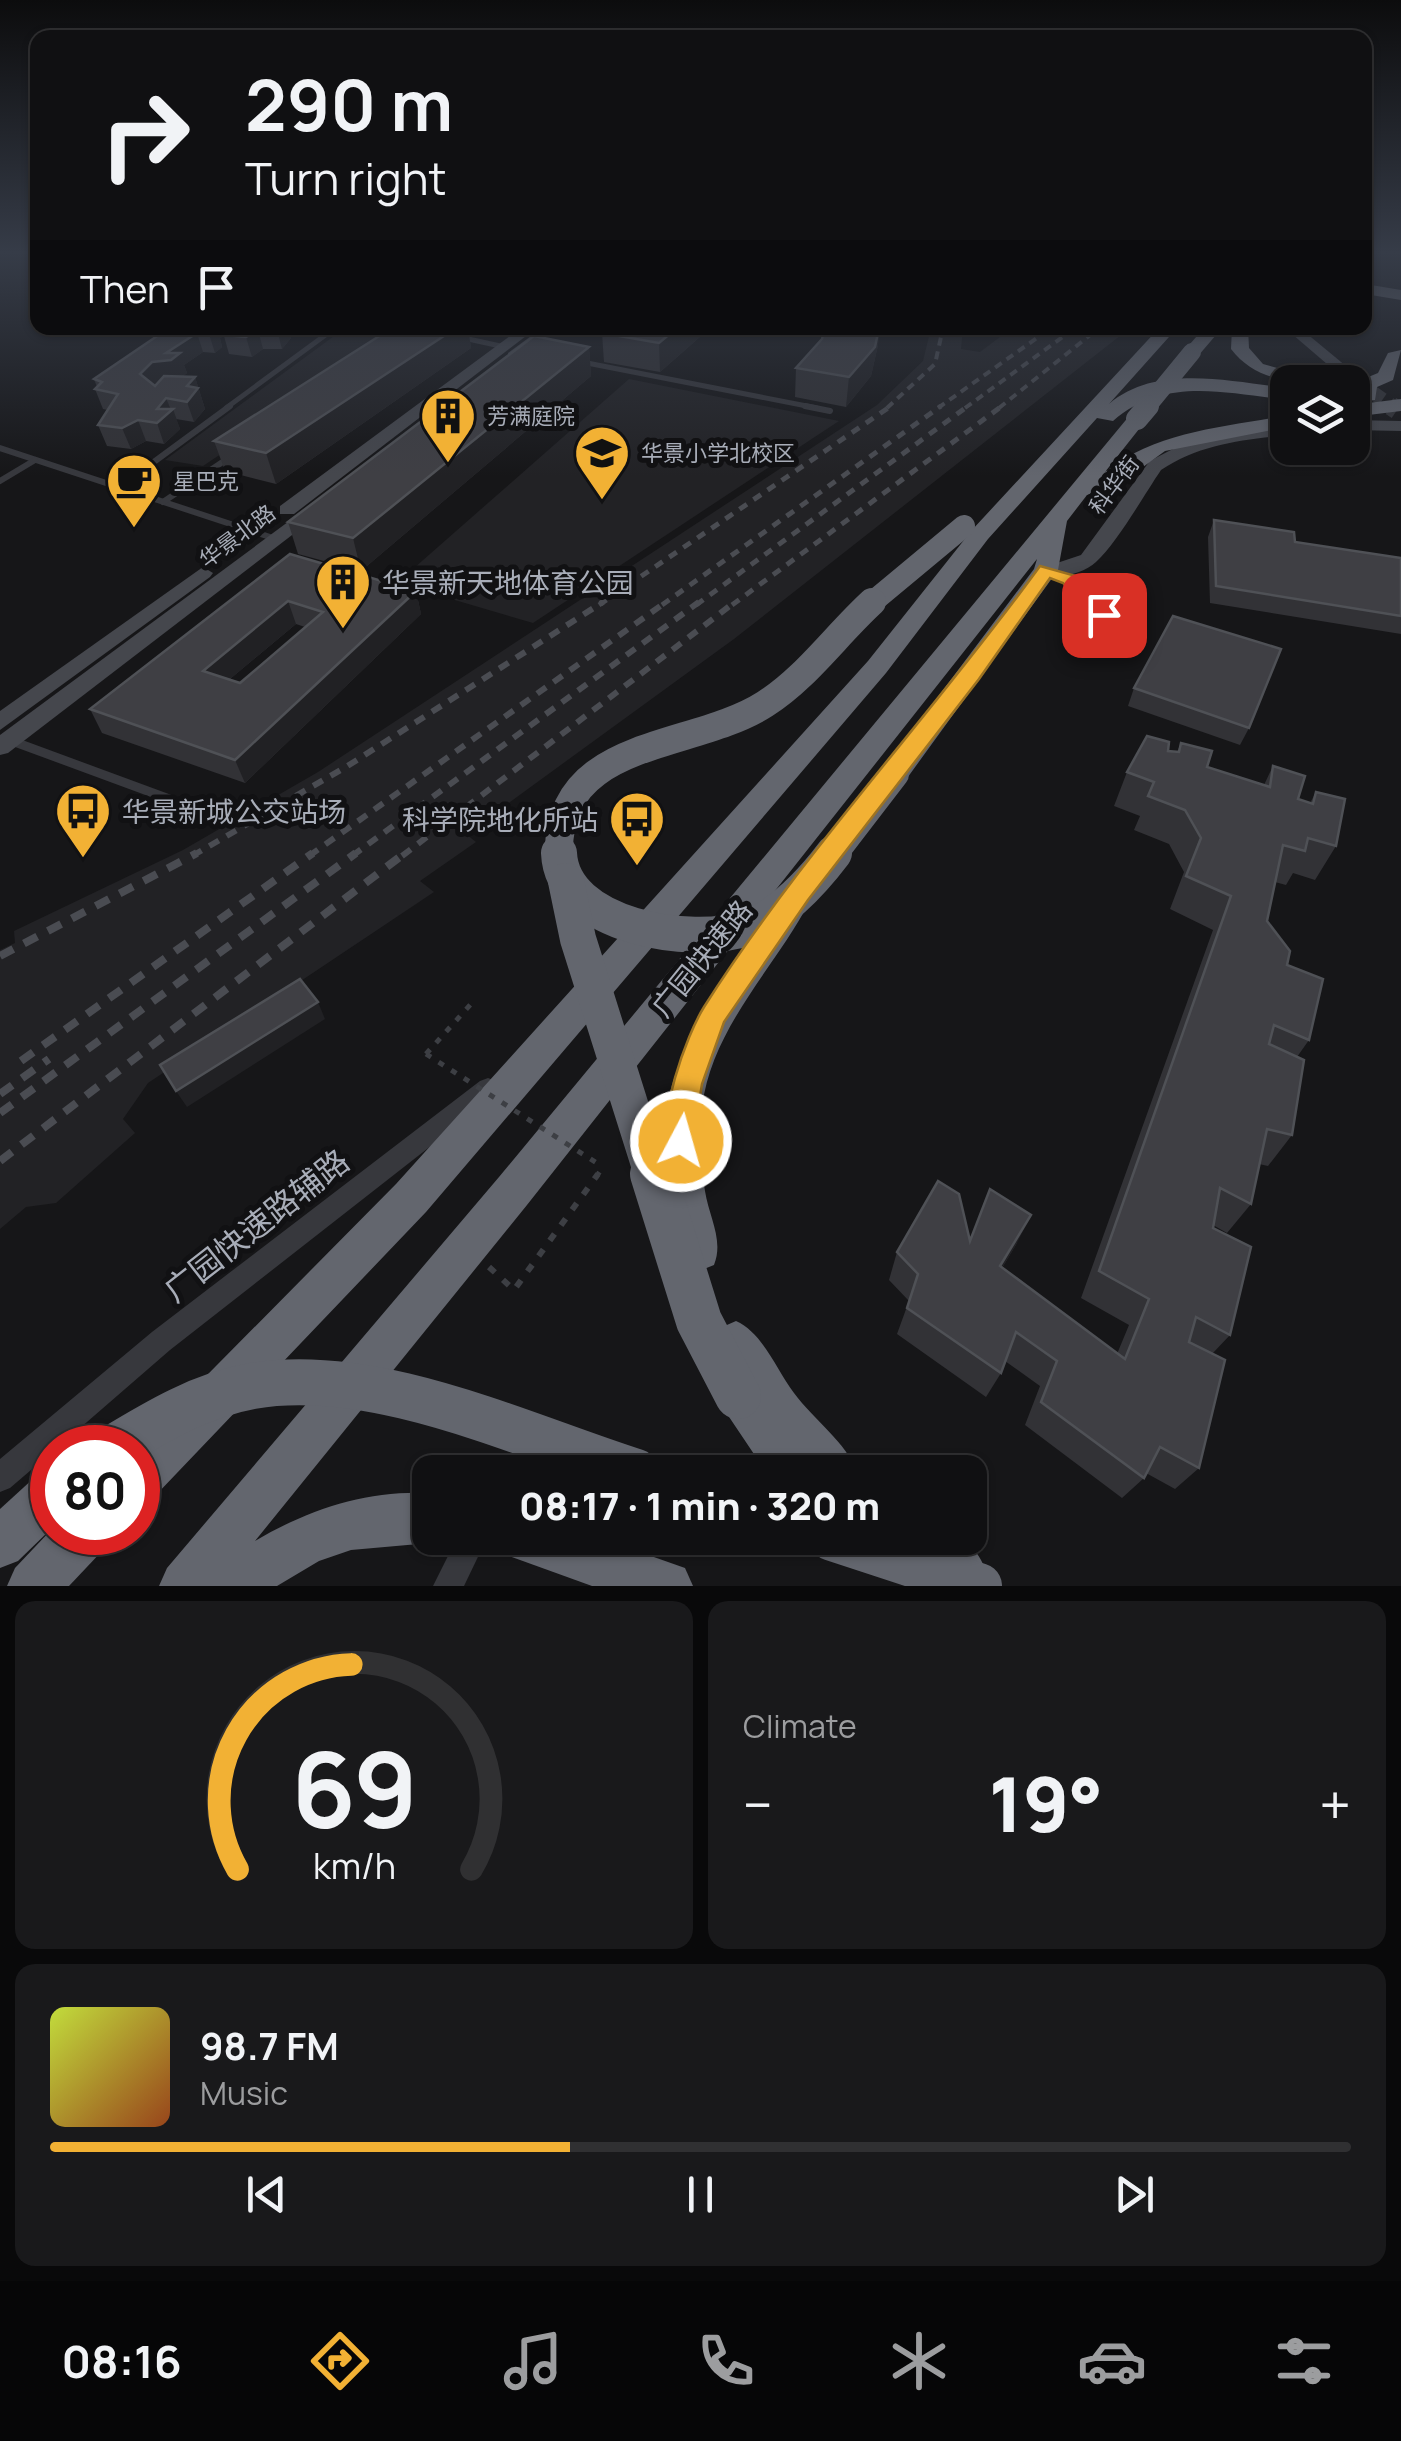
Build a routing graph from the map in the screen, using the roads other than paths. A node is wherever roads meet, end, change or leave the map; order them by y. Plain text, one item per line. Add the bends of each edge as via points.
1 (327, 335) edge
2 (529, 335) edge
3 (542, 335) edge
4 (1162, 335) edge
5 (1207, 335) edge
6 (1240, 335) edge
7 (1302, 335) edge
8 (456, 336) dead end
9 (522, 350) junction
10 (1401, 355) edge
11 (579, 362) edge
12 (1343, 365) edge
13 (1270, 371) edge
14 (1370, 383) edge
15 (1370, 385) edge
16 (1270, 393) edge
17 (1400, 406) edge
18 (1370, 409) edge
19 (830, 411) dead end
20 (1370, 418) edge
21 (1270, 425) edge
22 (1270, 433) edge
23 (0, 448) edge
24 (236, 453) edge
25 (35, 460) junction
26 (148, 467) dead end
27 (0, 481) edge
28 (1019, 490) junction
29 (163, 502) junction
30 (1057, 520) junction
31 (266, 536) junction
32 (1046, 570) junction
33 (1142, 638) dead end
34 (877, 666) junction
35 (3, 736) edge
36 (191, 807) dead end
37 (564, 868) junction
38 (799, 893) junction
39 (560, 1032) junction
40 (750, 1393) junction
41 (156, 1425) edge
42 (584, 1455) edge
43 (785, 1455) edge
44 (813, 1455) edge
45 (160, 1456) edge
46 (0, 1478) edge
47 (30, 1515) edge
48 (412, 1518) edge
49 (0, 1543) edge
50 (63, 1555) edge
51 (464, 1555) edge
52 (577, 1555) edge
53 (884, 1555) edge
54 (894, 1555) edge
55 (945, 1555) edge
56 (33, 1586) edge
57 (185, 1586) edge
58 (233, 1586) edge
59 (448, 1586) edge
60 (667, 1586) edge
61 (942, 1586) edge
62 (978, 1586) edge
63 (1000, 1586) edge

1 - 26 lane
2 - 9 street, 华景北路
3 - 9 street, 华景北路
4 - 28 highway, 广园快速路
5 - 30 highway, 广园快速路, bridge
6 - 13 highway via 1240,349 1257,368
7 - 12 street
8 - 9 lane
9 - 31 street, 华景北路
10 - 14 highway
11 - 19 lane
15 - 17 highway
16 - 34 highway via 1182,386 1125,396 930,622
17 - 18 highway
17 - 20 street
21 - 30 highway via 1160,446
22 - 32 street, 科华街 via 1199,443 1169,455 1088,559
23 - 25 lane
24 - 29 lane
25 - 27 lane
25 - 29 lane
28 - 34 highway, 广园快速路
28 - 37 highway, bridge via 906,568 762,706 682,741 620,758 586,780 559,825
29 - 31 lane
30 - 32 highway
30 - 57 highway, 广园快速路
31 - 35 street, 华景北路
32 - 33 lane via 1070,580 1104,615
32 - 38 highway, bridge
34 - 39 highway, 广园快速路
35 - 36 lane
37 - 38 highway, bridge via 606,918 668,937 749,928
37 - 40 highway, bridge via 578,939 699,1321
38 - 40 highway, bridge via 712,1017 680,1119 685,1198
39 - 45 highway, 广园快速路 via 411,1198
39 - 46 street, 广园快速路辅路 via 162,1340
40 - 43 highway
40 - 44 highway
41 - 42 highway, bridge via 247,1386 324,1380 396,1393
47 - 49 highway
48 - 58 highway via 370,1518 308,1540
50 - 56 highway
51 - 59 street
52 - 60 highway
53 - 62 highway, bridge
54 - 61 highway
55 - 63 highway

